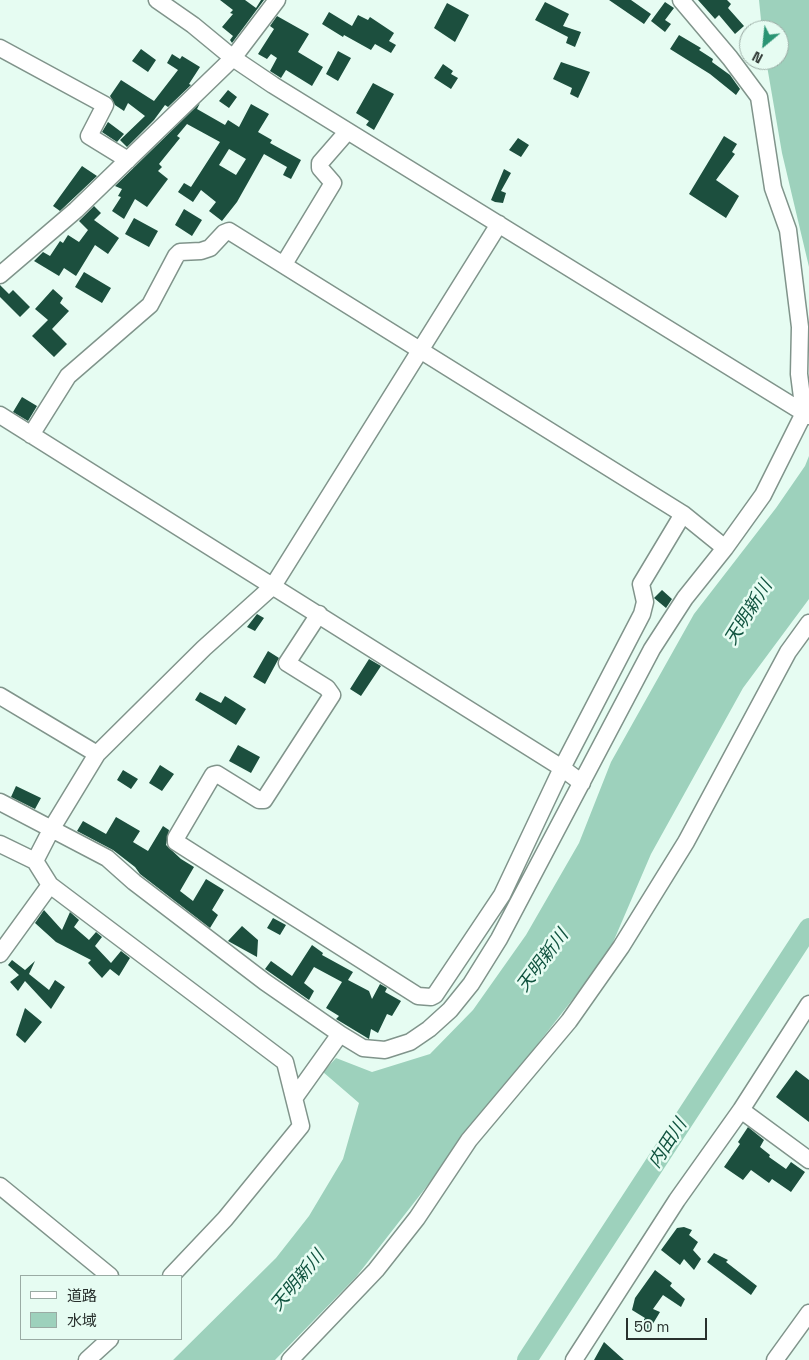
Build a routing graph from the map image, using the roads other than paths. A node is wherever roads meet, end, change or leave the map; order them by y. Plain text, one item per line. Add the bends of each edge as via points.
1 (157, 0) edge
2 (277, 0) edge
3 (681, 0) edge
4 (0, 48) edge
5 (233, 58) junction
6 (347, 132) junction
7 (128, 160) junction
8 (499, 224) junction
9 (284, 264) junction
10 (0, 275) edge
11 (419, 349) junction
12 (806, 414) edge
13 (0, 415) edge
14 (31, 435) junction
15 (683, 514) junction
16 (725, 548) junction
17 (273, 586) junction
18 (319, 614) junction
19 (809, 623) edge
20 (0, 696) edge
21 (97, 754) junction
22 (562, 768) junction
23 (582, 783) junction
24 (0, 802) edge
25 (51, 830) junction
26 (0, 844) edge
27 (35, 861) junction
28 (50, 885) junction
29 (0, 954) edge
30 (809, 1004) edge
31 (340, 1034) junction
32 (299, 1091) junction
33 (741, 1110) junction
34 (809, 1160) edge
35 (0, 1186) edge
36 (109, 1275) edge
37 (172, 1275) edge
38 (809, 1313) edge
39 (109, 1340) edge
40 (87, 1360) edge
41 (290, 1360) edge
42 (574, 1360) edge
43 (775, 1360) edge

1 - 5 street via 193,24
2 - 5 street
3 - 12 street via 759,97 772,188 788,230 800,327 798,374
4 - 7 street via 105,104 89,136
5 - 6 street
5 - 7 street
6 - 8 street
6 - 9 street via 320,163 320,168 333,183
7 - 10 street
8 - 11 street
8 - 12 street
9 - 11 street
9 - 14 street via 229,231 210,248 180,252 150,305 68,376
11 - 15 street
11 - 17 street
12 - 16 street via 763,495
13 - 14 street
14 - 17 street
15 - 16 street
15 - 22 street via 641,584 645,608
16 - 23 street via 685,598 652,649
17 - 18 street
17 - 21 street via 197,655
18 - 22 street
18 - 22 street via 287,663 327,688 332,696 264,800 213,774 176,838 180,846 418,996 430,997 435,995 502,895
19 - 41 street via 788,652 686,842 622,947 569,1021 469,1140 417,1218 376,1270
20 - 21 street
21 - 25 street
22 - 23 street
23 - 31 street via 499,940 450,1010 410,1042 385,1050 363,1048
24 - 25 street
25 - 27 street
25 - 31 street via 107,858 265,982
26 - 27 street
27 - 28 street
28 - 29 street
28 - 32 street via 285,1062
30 - 33 street
31 - 32 street
32 - 37 street via 298,1131 225,1220
33 - 34 street
33 - 42 street via 677,1200
35 - 36 street
38 - 43 street
39 - 40 street

